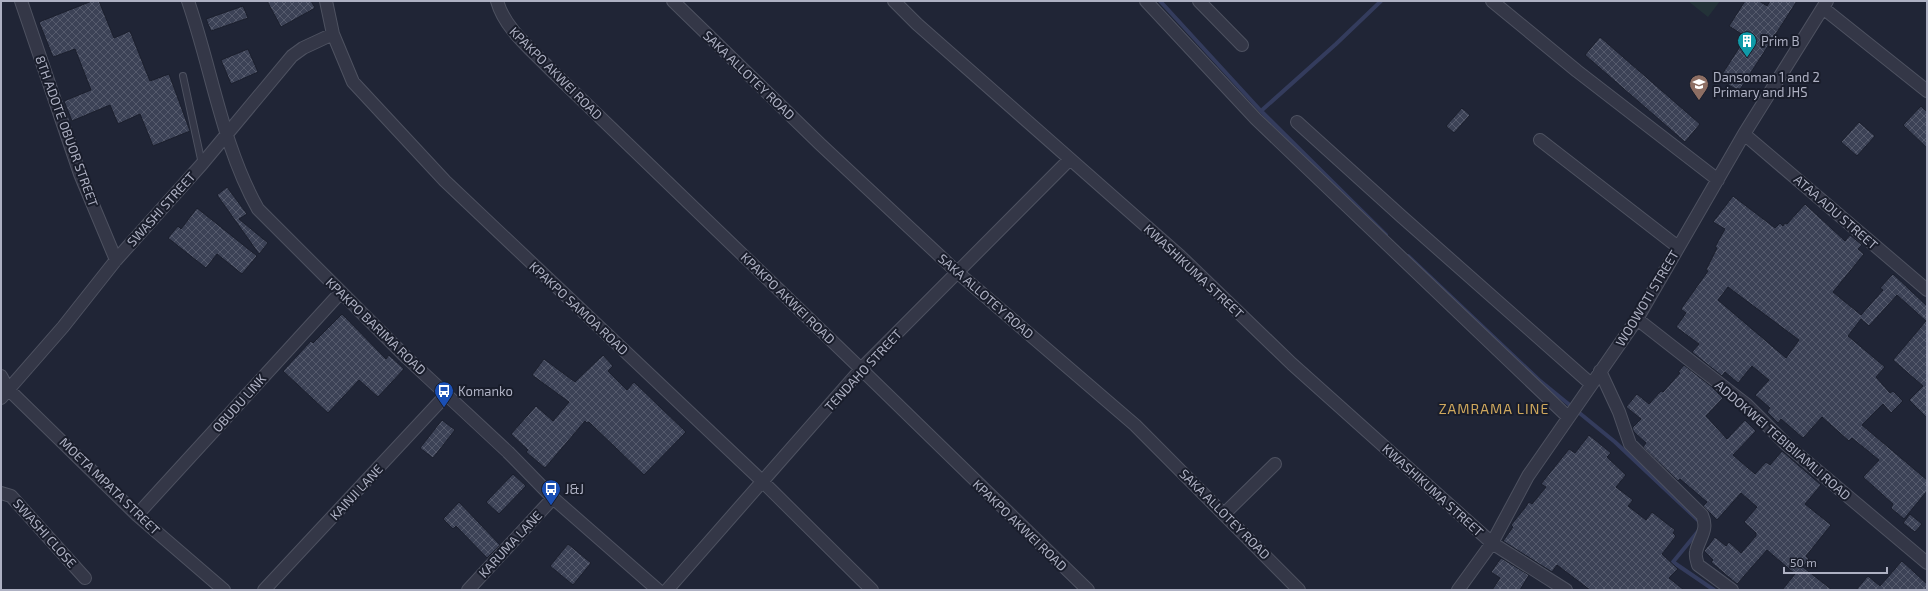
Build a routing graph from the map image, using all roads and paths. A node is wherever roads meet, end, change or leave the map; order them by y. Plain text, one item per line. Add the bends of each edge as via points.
1 (21, 1) edge
2 (188, 1) edge
3 (326, 1) edge
4 (497, 1) edge
5 (673, 1) edge
6 (894, 1) edge
7 (1146, 1) edge
8 (1198, 1) edge
9 (1492, 1) edge
10 (1825, 5) edge
11 (333, 34) junction
12 (1242, 45) dead end
13 (183, 76) dead end
14 (1927, 91) edge
15 (1297, 122) dead end
16 (226, 134) junction
17 (1744, 134) junction
18 (1540, 140) dead end
19 (1070, 160) junction
20 (202, 164) junction
21 (1718, 180) junction
22 (1678, 247) junction
23 (116, 260) junction
24 (958, 272) junction
25 (1927, 290) edge
26 (341, 292) junction
27 (1637, 319) junction
28 (862, 368) junction
29 (1600, 371) junction
30 (1, 376) edge
31 (1591, 384) junction
32 (5, 394) edge
33 (447, 394) junction
34 (1571, 414) junction
35 (1275, 464) dead end
36 (762, 481) junction
37 (1, 493) edge
38 (553, 498) junction
39 (1224, 514) junction
40 (137, 515) junction
41 (1492, 543) junction
42 (1927, 563) edge
43 (85, 578) dead end
44 (224, 590) edge
45 (264, 590) edge
46 (468, 590) edge
47 (658, 590) edge
48 (667, 590) edge
49 (872, 590) edge
50 (1088, 590) edge
51 (1299, 590) edge
52 (1458, 590) edge
53 (1566, 590) edge
54 (1732, 590) edge

1 - 23 street, 8TH ADOTE OBUOR STREET via 80,174
2 - 16 street, KPAKPO BARIMA ROAD
3 - 11 street, KPAKPO SAMOA ROAD
4 - 28 street, KPAKPO AKWEI ROAD via 509,26 551,70
5 - 24 street, SAKA ALLOTEY ROAD via 820,144
6 - 19 street, KWASHIKUMA STREET
7 - 34 street via 1256,120
8 - 12 street
9 - 21 street via 1577,71
10 - 14 street
10 - 17 street, WOOWOTI STREET
11 - 16 street, SWASHI STREET via 292,56
11 - 36 street, KPAKPO SAMOA ROAD via 353,82 444,181
13 - 20 lane
15 - 31 street
16 - 20 street, SWASHI STREET
16 - 26 street, KPAKPO BARIMA ROAD via 258,209
17 - 21 street, WOOWOTI STREET
17 - 25 street, ATAA ADU STREET
18 - 22 street
19 - 24 street, TENDAHO STREET
19 - 41 street, KWASHIKUMA STREET via 1180,256 1292,364
20 - 23 street, SWASHI STREET
21 - 22 street, WOOWOTI STREET
22 - 27 street, WOOWOTI STREET
23 - 32 street, SWASHI STREET
24 - 28 street, TENDAHO STREET
24 - 39 street, SAKA ALLOTEY ROAD via 1135,425
26 - 33 street, KPAKPO BARIMA ROAD
26 - 40 street, OBUDU LINK
27 - 29 street, WOOWOTI STREET
27 - 42 street, ADDOKWEI TEBIBIIAMLI ROAD via 1747,405 1787,445
28 - 36 street, TENDAHO STREET
28 - 50 street, KPAKPO AKWEI ROAD
29 - 31 street, WOOWOTI STREET
29 - 54 street via 1610,390 1630,444 1702,515 1705,530 1695,554 1698,565
30 - 32 street, MOETA MPATA STREET
31 - 34 street, WOOWOTI STREET
32 - 40 street, MOETA MPATA STREET
33 - 38 street, KPAKPO BARIMA ROAD
33 - 45 street, KAINJI LANE
34 - 41 street, WOOWOTI STREET via 1528,476
35 - 39 street
36 - 48 street, TENDAHO STREET
36 - 49 street, KPAKPO SAMOA ROAD
37 - 43 street, SWASHI CLOSE via 11,496
38 - 46 street, KARUMA LANE
38 - 47 street, KPAKPO BARIMA ROAD
39 - 51 street, SAKA ALLOTEY ROAD
40 - 44 street, MOETA MPATA STREET
41 - 52 street, WOOWOTI STREET
41 - 53 street, KWASHIKUMA STREET

